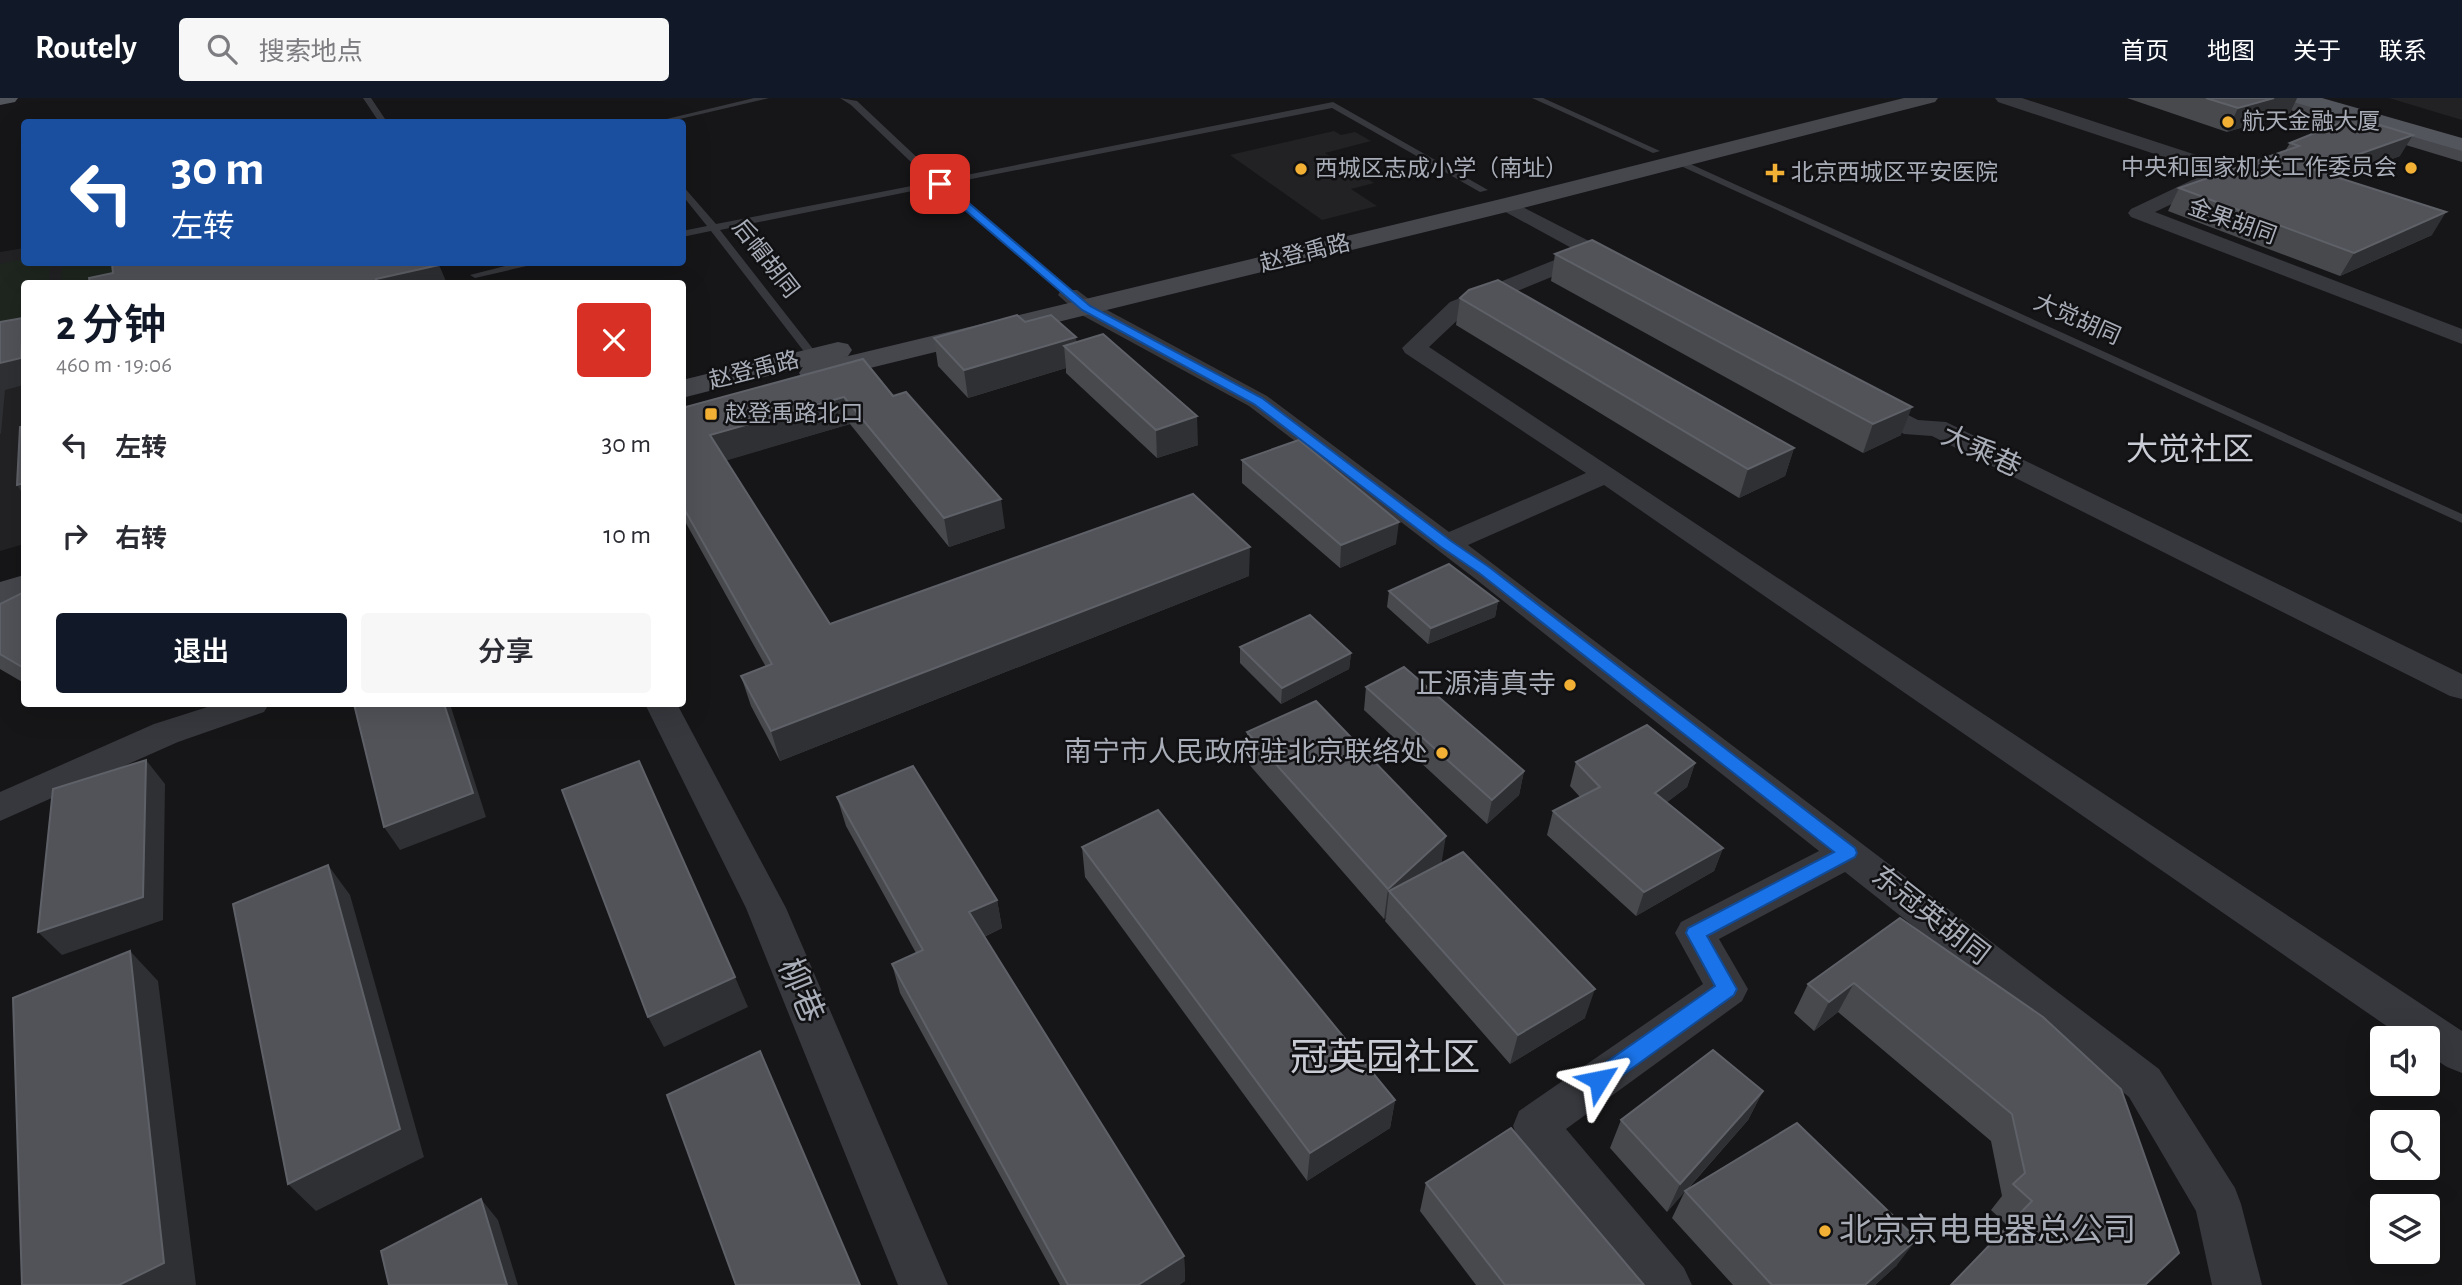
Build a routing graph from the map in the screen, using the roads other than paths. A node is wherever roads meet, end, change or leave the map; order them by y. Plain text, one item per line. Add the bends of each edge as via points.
1 (8, 98) edge
2 (367, 98) edge
3 (709, 98) edge
4 (765, 98) edge
5 (844, 98) edge
6 (1536, 98) edge
7 (1888, 98) edge
8 (1928, 98) edge
9 (2004, 98) edge
10 (2271, 98) edge
11 (2300, 98) edge
12 (2348, 98) edge
13 (0, 99) edge
14 (722, 108) junction
15 (381, 119) edge
16 (672, 119) edge
17 (2462, 130) edge
18 (2462, 145) edge
19 (2462, 155) edge
20 (1665, 156) junction
21 (940, 184) junction
22 (1483, 190) junction
23 (686, 193) edge
24 (1507, 205) junction
25 (714, 228) junction
26 (686, 233) edge
27 (1595, 252) junction
28 (524, 266) edge
29 (477, 279) edge
30 (1644, 279) edge
31 (1077, 301) junction
32 (2462, 337) edge
33 (813, 356) junction
34 (1839, 387) edge
35 (686, 388) edge
36 (686, 408) edge
37 (1606, 474) junction
38 (2462, 519) edge
39 (1446, 544) junction
40 (21, 562) edge
41 (0, 568) edge
42 (21, 587) edge
43 (0, 593) edge
44 (2462, 688) edge
45 (243, 707) edge
46 (663, 707) edge
47 (0, 807) edge
48 (1848, 853) junction
49 (2462, 1054) edge
50 (923, 1285) edge
51 (1667, 1285) edge
52 (2237, 1285) edge

1 - 13 main road
2 - 15 lane
3 - 14 lane
4 - 14 lane
5 - 21 lane
6 - 20 lane, 大觉胡同
7 - 20 main road, 赵登禹路
8 - 20 main road, 赵登禹路
9 - 32 street, 金果胡同 via 2226,171 2138,213
10 - 19 main road
11 - 18 main road
12 - 17 main road
14 - 16 lane
20 - 22 main road, 赵登禹路
20 - 24 main road, 赵登禹路
20 - 38 lane, 大觉胡同
21 - 22 lane via 1333,105
21 - 25 lane
21 - 31 lane
22 - 31 main road, 赵登禹路
23 - 25 lane, 后帽胡同
24 - 27 street
24 - 31 main road, 赵登禹路
25 - 26 lane
25 - 33 lane, 后帽胡同
27 - 30 street
27 - 37 street via 1458,307 1415,348
28 - 29 lane
31 - 33 main road, 赵登禹路
31 - 36 main road, 赵登禹路
31 - 39 street, 东冠英胡同 via 1258,401
33 - 35 main road, 赵登禹路
34 - 44 street, 大乘巷 via 1913,428 1937,428
37 - 39 street
37 - 49 street
39 - 48 street, 东冠英胡同
40 - 41 main road
42 - 43 main road
45 - 47 street via 166,733
46 - 50 street, 柳巷 via 765,908
48 - 51 street via 1695,933 1727,989 1535,1126
48 - 52 street, 东冠英胡同 via 2144,1083 2218,1204

